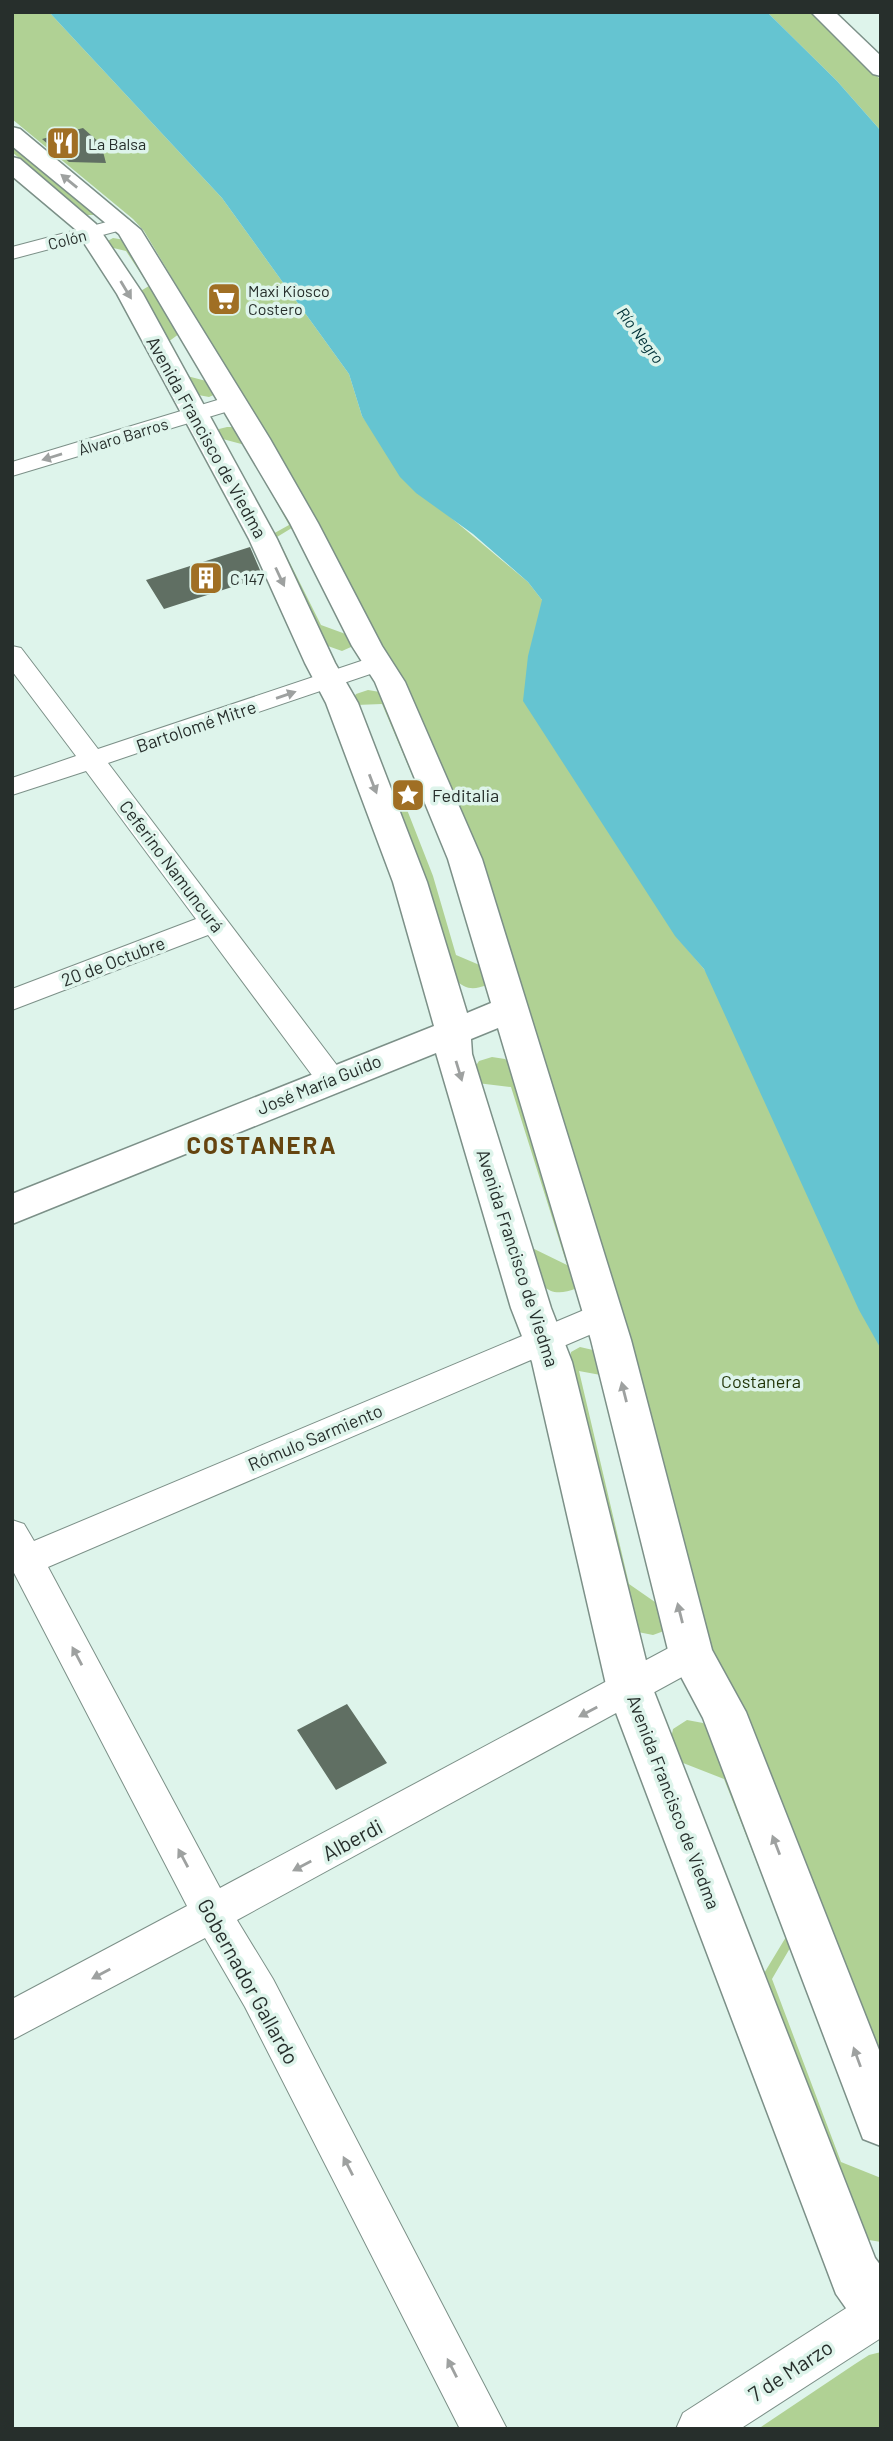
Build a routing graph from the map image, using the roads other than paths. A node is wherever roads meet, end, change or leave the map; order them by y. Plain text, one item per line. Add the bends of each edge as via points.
1 (822, 12) edge
2 (881, 69) edge
3 (12, 134) edge
4 (12, 164) edge
5 (106, 228) junction
6 (12, 253) edge
7 (234, 402) junction
8 (194, 415) junction
9 (12, 469) edge
10 (12, 653) edge
11 (379, 663) junction
12 (330, 680) junction
13 (93, 760) junction
14 (12, 787) edge
15 (214, 922) junction
16 (12, 1000) edge
17 (511, 1009) junction
18 (452, 1031) junction
19 (331, 1079) junction
20 (12, 1210) edge
21 (603, 1315) junction
22 (544, 1338) junction
23 (20, 1547) edge
24 (691, 1654) junction
25 (630, 1689) junction
26 (213, 1915) junction
27 (12, 2021) edge
28 (881, 2121) edge
29 (881, 2312) edge
30 (484, 2429) edge
31 (699, 2429) edge

1 - 2 main road
5 -> 3 main road
4 - 5 main road via 84,224
5 - 6 street, Colón
5 - 7 main road, Avenida Francisco de Viedma via 133,237
5 -> 8 main road, Avenida Francisco de Viedma via 130,294
7 - 8 street, Álvaro Barros
7 - 11 main road, Avenida Francisco de Viedma
8 -> 9 street, Álvaro Barros
8 -> 12 main road, Avenida Francisco de Viedma via 263,539
10 - 13 street, Ceferino Namuncurá
11 - 12 street, Bartolomé Mitre
11 - 17 main road, Avenida Francisco de Viedma via 465,859
13 -> 12 street, Bartolomé Mitre
12 -> 18 main road, Avenida Francisco de Viedma via 410,882
13 - 14 street, Bartolomé Mitre
13 - 15 street, Ceferino Namuncurá
15 - 16 street, 20 de Octubre
15 - 19 street, Ceferino Namuncurá
17 - 18 main road, José María Guido
17 - 21 main road, Avenida Francisco de Viedma
18 - 19 main road, José María Guido
18 -> 22 main road, Avenida Francisco de Viedma via 454,1054
19 - 20 main road, José María Guido
21 - 22 street, Rómulo Sarmiento
24 -> 21 main road, Avenida Francisco de Viedma
22 - 23 street, Rómulo Sarmiento
22 - 25 main road, Avenida Francisco de Viedma
26 -> 23 street, Gobernador Gallardo
24 - 25 street, Alberdi
28 -> 24 main road, Avenida Francisco de Viedma via 728,1724
25 -> 26 street, Alberdi
25 - 29 main road, Avenida Francisco de Viedma via 855,2275
26 -> 27 street, Alberdi
30 -> 26 street, Gobernador Gallardo via 259,1993
29 - 31 street, 7 de Marzo

